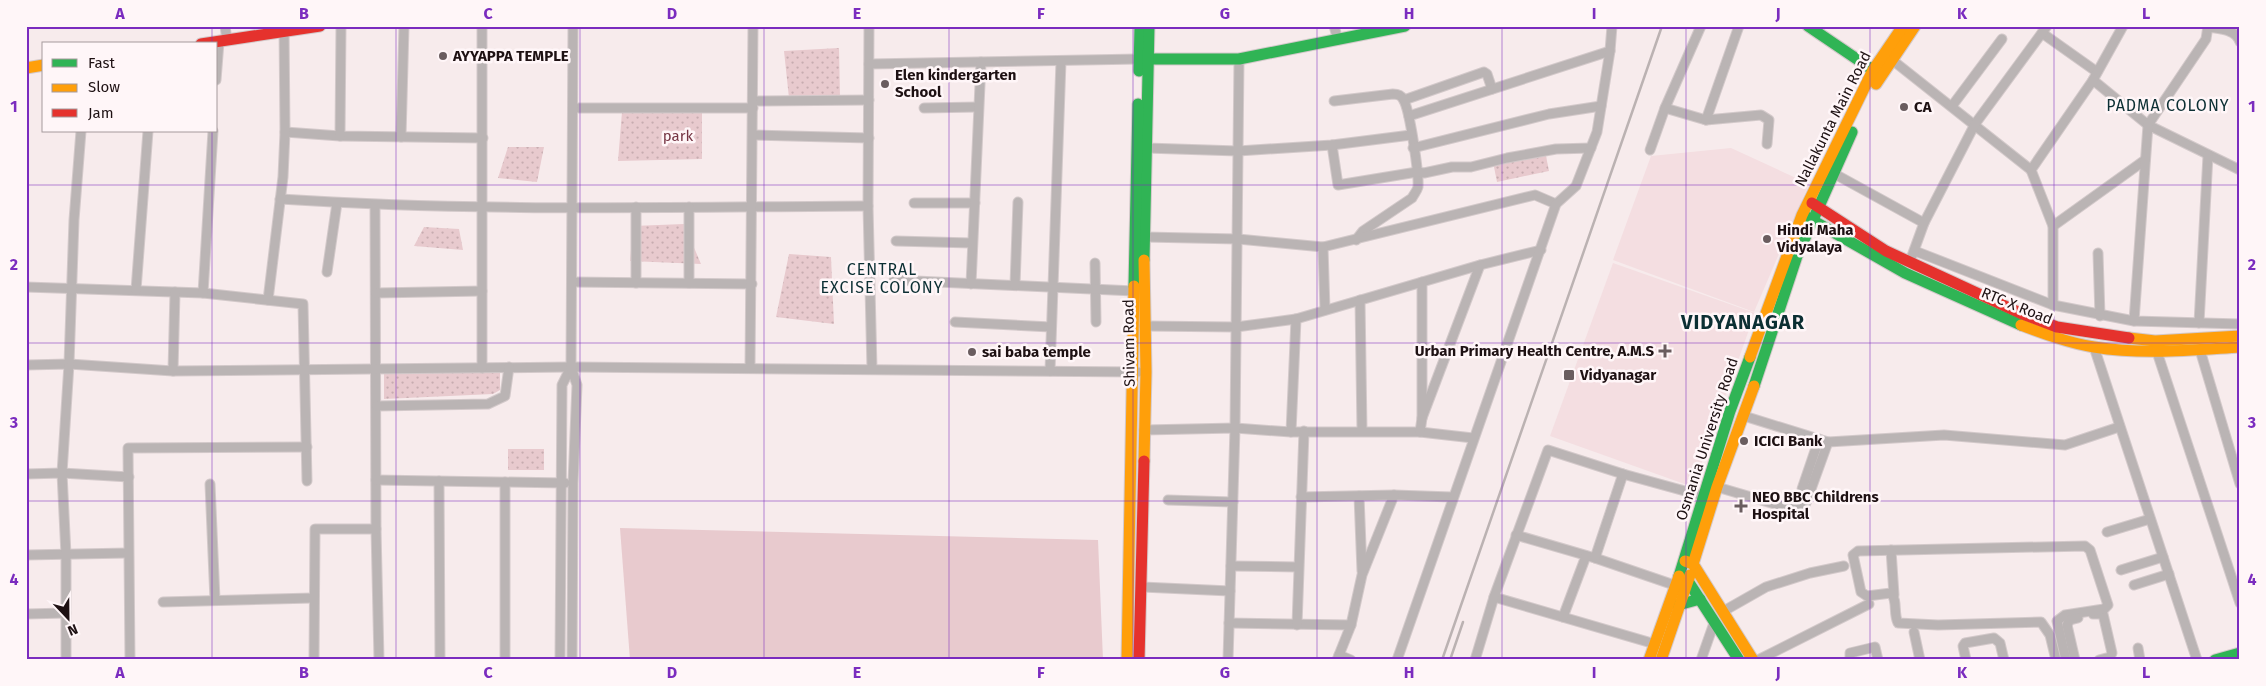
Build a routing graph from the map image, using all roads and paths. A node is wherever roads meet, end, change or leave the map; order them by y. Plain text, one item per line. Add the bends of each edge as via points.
1 (225, 26) edge
2 (320, 26) edge
3 (341, 26) edge
4 (404, 26) edge
5 (482, 26) edge
6 (573, 26) edge
7 (754, 26) edge
8 (869, 26) edge
9 (1140, 26) edge
10 (1149, 26) edge
11 (1334, 26) edge
12 (1405, 26) edge
13 (1612, 26) edge
14 (1701, 26) edge
15 (1739, 26) edge
16 (1808, 26) edge
17 (1903, 26) edge
18 (1914, 26) edge
19 (2123, 26) edge
20 (2208, 27) edge
21 (284, 29) edge
22 (2044, 30) edge
23 (1338, 40) junction
24 (2002, 40) dead end
25 (223, 41) junction
26 (215, 42) edge
27 (2240, 42) edge
28 (1144, 44) junction
29 (1610, 51) junction
30 (1143, 59) junction
31 (1239, 59) junction
32 (1891, 59) junction
33 (1061, 61) junction
34 (981, 62) junction
35 (869, 64) junction
36 (42, 65) edge
37 (26, 68) edge
38 (218, 69) edge
39 (1873, 70) junction
40 (2095, 76) junction
41 (1492, 89) junction
42 (869, 100) junction
43 (1404, 100) junction
44 (1334, 101) dead end
45 (754, 105) junction
46 (1601, 106) junction
47 (1952, 106) junction
48 (978, 107) junction
49 (574, 108) junction
50 (924, 108) dead end
51 (1665, 108) junction
52 (1409, 116) junction
53 (1706, 120) junction
54 (1975, 124) junction
55 (2148, 125) junction
56 (81, 132) edge
57 (148, 132) edge
58 (213, 132) edge
59 (285, 132) junction
60 (1411, 135) junction
61 (340, 136) junction
62 (753, 136) junction
63 (401, 137) junction
64 (483, 138) junction
65 (869, 138) junction
66 (1767, 144) dead end
67 (1332, 145) junction
68 (1146, 148) junction
69 (1413, 148) junction
70 (1591, 148) junction
71 (1650, 150) dead end
72 (1238, 151) junction
73 (2208, 155) junction
74 (2145, 160) junction
75 (2031, 170) junction
76 (2240, 170) edge
77 (1417, 172) junction
78 (1834, 173) junction
79 (280, 199) junction
80 (1018, 202) dead end
81 (337, 203) junction
82 (914, 203) dead end
83 (974, 203) junction
84 (1556, 204) junction
85 (375, 205) junction
86 (1814, 205) junction
87 (482, 206) junction
88 (752, 206) junction
89 (868, 206) junction
90 (689, 207) junction
91 (573, 208) junction
92 (636, 208) junction
93 (1807, 217) junction
94 (1924, 223) junction
95 (2052, 226) junction
96 (1145, 237) junction
97 (1238, 239) junction
98 (1356, 240) junction
99 (896, 241) dead end
100 (972, 243) junction
101 (1324, 247) junction
102 (1541, 250) junction
103 (1914, 251) junction
104 (2098, 252) dead end
105 (1095, 263) dead end
106 (1909, 263) junction
107 (1480, 265) junction
108 (327, 272) dead end
109 (894, 280) dead end
110 (572, 282) junction
111 (1422, 282) junction
112 (636, 283) junction
113 (689, 283) junction
114 (752, 284) junction
115 (971, 284) junction
116 (1015, 286) junction
117 (26, 287) edge
118 (1053, 287) junction
119 (71, 288) junction
120 (136, 290) junction
121 (1095, 290) junction
122 (482, 291) junction
123 (1134, 291) junction
124 (176, 292) junction
125 (203, 293) junction
126 (376, 293) junction
127 (268, 300) junction
128 (1360, 300) junction
129 (2053, 305) junction
130 (1326, 310) junction
131 (2100, 316) junction
132 (1296, 319) junction
133 (2134, 321) junction
134 (954, 322) dead end
135 (1096, 322) dead end
136 (2199, 323) junction
137 (2240, 324) edge
138 (1144, 326) junction
139 (1051, 327) junction
140 (1236, 327) junction
141 (2055, 332) junction
142 (2240, 336) edge
143 (2094, 347) junction
144 (2240, 347) edge
145 (2200, 350) junction
146 (2157, 352) junction
147 (69, 364) junction
148 (26, 365) edge
149 (509, 367) junction
150 (571, 367) junction
151 (377, 368) junction
152 (482, 368) junction
153 (750, 368) junction
154 (306, 369) junction
155 (872, 369) junction
156 (173, 371) junction
157 (1050, 371) junction
158 (1132, 372) junction
159 (1146, 372) junction
160 (377, 406) junction
161 (1744, 416) junction
162 (1422, 418) junction
163 (2119, 427) junction
164 (1235, 428) junction
165 (1144, 430) junction
166 (1304, 431) junction
167 (1362, 431) junction
168 (1291, 432) junction
169 (1420, 432) junction
170 (1473, 438) junction
171 (1823, 440) junction
172 (307, 447) junction
173 (62, 472) junction
174 (26, 474) edge
175 (1623, 474) junction
176 (129, 477) junction
177 (376, 480) junction
178 (307, 481) dead end
179 (439, 481) junction
180 (505, 482) junction
181 (561, 483) junction
182 (573, 483) junction
183 (210, 484) dead end
184 (2240, 484) edge
185 (1717, 487) junction
186 (1802, 489) dead end
187 (1394, 495) junction
188 (1359, 496) junction
189 (1703, 496) junction
190 (1301, 497) junction
191 (1452, 497) junction
192 (1168, 500) dead end
193 (1232, 502) junction
194 (2150, 519) junction
195 (376, 529) junction
196 (2107, 532) dead end
197 (1516, 535) junction
198 (1891, 550) junction
199 (128, 553) junction
200 (66, 554) junction
201 (26, 555) edge
202 (1586, 556) junction
203 (2163, 557) junction
204 (1595, 558) junction
205 (1688, 563) junction
206 (1231, 566) junction
207 (1844, 566) dead end
208 (1298, 567) junction
209 (2121, 570) dead end
210 (2169, 574) junction
211 (1362, 575) junction
212 (1682, 583) junction
213 (2134, 585) dead end
214 (1142, 587) junction
215 (1230, 591) junction
216 (1894, 595) junction
217 (1494, 596) junction
218 (313, 598) junction
219 (1700, 599) junction
220 (215, 600) junction
221 (164, 602) dead end
222 (2240, 603) edge
223 (1869, 604) dead end
224 (1678, 605) junction
225 (1722, 612) junction
226 (66, 613) junction
227 (26, 614) edge
228 (1563, 617) junction
229 (1229, 622) junction
230 (1714, 623) junction
231 (2057, 624) junction
232 (1297, 625) junction
233 (1351, 626) junction
234 (2046, 627) junction
235 (1914, 632) dead end
236 (1655, 644) junction
237 (2138, 648) dead end
238 (2240, 654) edge
239 (1338, 657) edge
240 (1478, 659) edge
241 (66, 660) edge
242 (130, 660) edge
243 (314, 660) edge
244 (379, 660) edge
245 (440, 660) edge
246 (505, 660) edge
247 (560, 660) edge
248 (572, 660) edge
249 (1127, 660) edge
250 (1139, 660) edge
251 (1228, 660) edge
252 (1351, 660) edge
253 (1397, 660) edge
254 (1649, 660) edge
255 (1660, 660) edge
256 (1701, 660) edge
257 (1739, 660) edge
258 (1753, 660) edge
259 (1758, 660) edge
260 (1850, 660) edge
261 (1878, 660) edge
262 (1920, 660) edge
263 (1966, 660) edge
264 (2004, 660) edge
265 (2056, 660) edge
266 (2066, 660) edge
267 (2074, 660) edge
268 (2099, 660) edge
269 (2140, 660) edge
270 (2197, 660) edge
271 (2215, 660) edge

1 - 25 street
2 - 21 main road
3 - 61 street
4 - 63 street
5 - 64 street
6 - 49 street
7 - 45 street
8 - 35 street
9 - 28 main road, Shivam Road
10 - 28 main road, Shivam Road
11 - 23 street
12 - 23 main road
13 - 29 street
14 - 51 street
15 - 53 street
16 - 39 main road
17 - 39 main road, Nallakunta Main Road
18 - 32 main road, Nallakunta Main Road
19 - 40 street
20 - 27 street via 2234,32
20 - 55 street via 2206,39
21 - 25 main road
21 - 59 street
22 - 40 street
22 - 54 street
23 - 31 main road
24 - 47 street
25 - 26 main road
25 - 38 street
28 - 30 main road, Shivam Road
29 - 41 street
29 - 46 street
30 - 31 main road
30 - 33 street
30 - 68 main road, Shivam Road
30 - 123 main road, Shivam Road
31 - 72 street
32 - 47 street
32 - 78 main road, Nallakunta Main Road
33 - 34 street
33 - 118 street
34 - 35 street
34 - 48 street
35 - 42 street
36 - 37 main road
39 - 86 main road, Nallakunta Main Road
40 - 55 street
40 - 75 street
41 - 43 street via 1484,72
41 - 52 street
42 - 45 street
42 - 65 street
43 - 44 street via 1393,94
43 - 52 street
45 - 49 street
45 - 62 street
46 - 69 street via 1531,118
46 - 70 street
47 - 54 street
48 - 50 street
48 - 83 street
49 - 91 street
51 - 53 street
51 - 71 street
52 - 60 street
53 - 66 street via 1766,116
54 - 75 street
54 - 94 street
55 - 73 street
55 - 74 street
56 - 119 street
57 - 120 street
58 - 125 street
59 - 61 street
59 - 79 street
60 - 67 street
60 - 69 street
61 - 63 street
62 - 65 street
62 - 88 street
63 - 64 street
64 - 87 street
65 - 89 street
67 - 72 street
67 - 77 street via 1338,185
68 - 72 street
68 - 96 main road, Shivam Road
69 - 77 street
70 - 77 street via 1556,149 1477,166
70 - 84 street via 1576,186
72 - 97 street
73 - 76 street
73 - 136 street
74 - 95 street
74 - 133 street
75 - 95 street
77 - 98 street via 1418,189 1412,198 1363,231
78 - 86 main road, Nallakunta Main Road
78 - 94 street
79 - 81 street
79 - 127 street
80 - 116 street
81 - 85 street
81 - 108 street
82 - 83 street
83 - 100 street
84 - 98 street via 1535,195
84 - 102 street
85 - 87 street
85 - 126 street
86 - 93 main road, Osmania University Road
86 - 106 main road, RTC X Road
87 - 91 street
87 - 122 street
88 - 89 street
88 - 90 street
88 - 114 street
89 - 155 street
90 - 92 street
90 - 113 street
91 - 92 street
91 - 110 street
92 - 112 street
93 - 141 main road, RTC X Road via 1905,273 2010,321
93 - 161 main road, Osmania University Road
93 - 189 main road, Osmania University Road via 1730,411
94 - 103 street
95 - 129 street
96 - 97 street
96 - 138 main road, Shivam Road
97 - 101 street
97 - 140 street
98 - 101 street
99 - 100 street
100 - 115 street
101 - 130 street
102 - 107 street
102 - 170 street
103 - 106 street
103 - 129 street
104 - 131 street
105 - 121 street
106 - 141 main road, RTC X Road
107 - 111 street
107 - 162 street
109 - 115 street
110 - 112 street
110 - 150 street
111 - 128 street
111 - 162 street
112 - 113 street
113 - 114 street
114 - 153 street
115 - 116 street
116 - 118 street
117 - 119 street
118 - 121 street
118 - 139 street
119 - 120 street
119 - 147 street
120 - 124 street
121 - 123 street
121 - 135 street
122 - 126 street
122 - 152 street
123 - 158 main road, Shivam Road
124 - 125 street
124 - 156 street
125 - 127 street
126 - 151 street
127 - 154 street via 303,304
128 - 130 street
128 - 167 street
129 - 131 street
130 - 132 street
131 - 133 street
132 - 140 street
132 - 168 street
133 - 136 street
134 - 139 street
136 - 137 street
138 - 140 street
138 - 159 main road, Shivam Road
139 - 157 street
140 - 164 street
141 - 142 main road, RTC X Road via 2155,341
141 - 143 main road, RTC X Road
143 - 146 main road, RTC X Road
143 - 163 street
144 - 145 main road, RTC X Road
145 - 146 main road, RTC X Road
145 - 184 street
146 - 222 street
147 - 148 street
147 - 156 street
147 - 173 street
149 - 150 street
149 - 152 street
149 - 160 street via 505,396 488,404
150 - 153 street
150 - 181 street via 562,385
150 - 182 street via 577,384
151 - 152 street
151 - 154 street
151 - 160 street
153 - 155 street
154 - 156 street
154 - 172 street
155 - 157 street
157 - 158 street
158 - 159 street
158 - 249 main road, Shivam Road via 1132,530
159 - 165 main road, Shivam Road
160 - 177 street
161 - 171 street
161 - 185 main road, Osmania University Road
162 - 169 street
163 - 171 street via 2065,445 1944,435
163 - 194 street
164 - 165 street
164 - 168 street
164 - 193 street
165 - 214 main road, Shivam Road
166 - 167 street
166 - 168 street
166 - 190 street
167 - 169 street
169 - 170 street
170 - 191 street
171 - 185 street via 1806,503 1800,507 1792,509
171 - 186 street
172 - 176 street via 128,448
172 - 178 street
173 - 174 street
173 - 176 street
173 - 200 street
175 - 189 street
175 - 197 street via 1548,450
175 - 204 street
176 - 199 street
177 - 179 street
177 - 195 street
179 - 180 street
179 - 245 street
180 - 181 street
180 - 246 street
181 - 182 street
181 - 247 street
182 - 248 street
183 - 220 street
185 - 205 main road, Osmania University Road
187 - 188 street
187 - 191 street
187 - 211 street
188 - 190 street
188 - 211 street
189 - 205 main road, Osmania University Road
190 - 208 street
191 - 253 street
192 - 193 street
193 - 206 street
194 - 196 street
194 - 203 street
195 - 218 street via 315,529
195 - 244 street
197 - 202 street
197 - 217 street
198 - 216 street
198 - 216 street via 1858,551 1853,557 1864,595 1887,592
198 - 231 street via 2085,546 2093,558 2107,607 2065,615
199 - 200 street
199 - 242 street
200 - 201 street
200 - 226 street
202 - 204 street
202 - 228 street
203 - 209 street
203 - 210 street
204 - 212 street
205 - 212 main road, Osmania University Road
205 - 225 main road
206 - 208 street
206 - 215 street
207 - 225 street via 1766,587
208 - 232 street
210 - 213 street
210 - 270 street
211 - 233 street
212 - 219 main road
212 - 224 main road, Osmania University Road
212 - 236 main road, Osmania University Road
214 - 215 street
214 - 250 main road, Shivam Road
215 - 229 street
216 - 234 street via 1895,616 1901,624 2041,622
217 - 228 street
217 - 240 street
218 - 220 street
218 - 243 street
219 - 224 main road
219 - 230 main road
220 - 221 street
223 - 259 street
224 - 255 main road, Osmania University Road
225 - 258 main road
226 - 227 street
226 - 241 street
228 - 236 street
229 - 232 street
229 - 251 street
230 - 256 street
230 - 257 main road
231 - 234 street
231 - 266 street
232 - 233 street
233 - 239 street
234 - 265 street
235 - 262 street
236 - 254 main road, Osmania University Road
237 - 269 street
238 - 271 main road
239 - 252 street
260 - 261 street via 1850,653 1876,647
263 - 264 street via 1965,643 1994,638 2000,643
267 - 268 street via 2068,623 2072,619 2099,613 2104,617 2112,653

